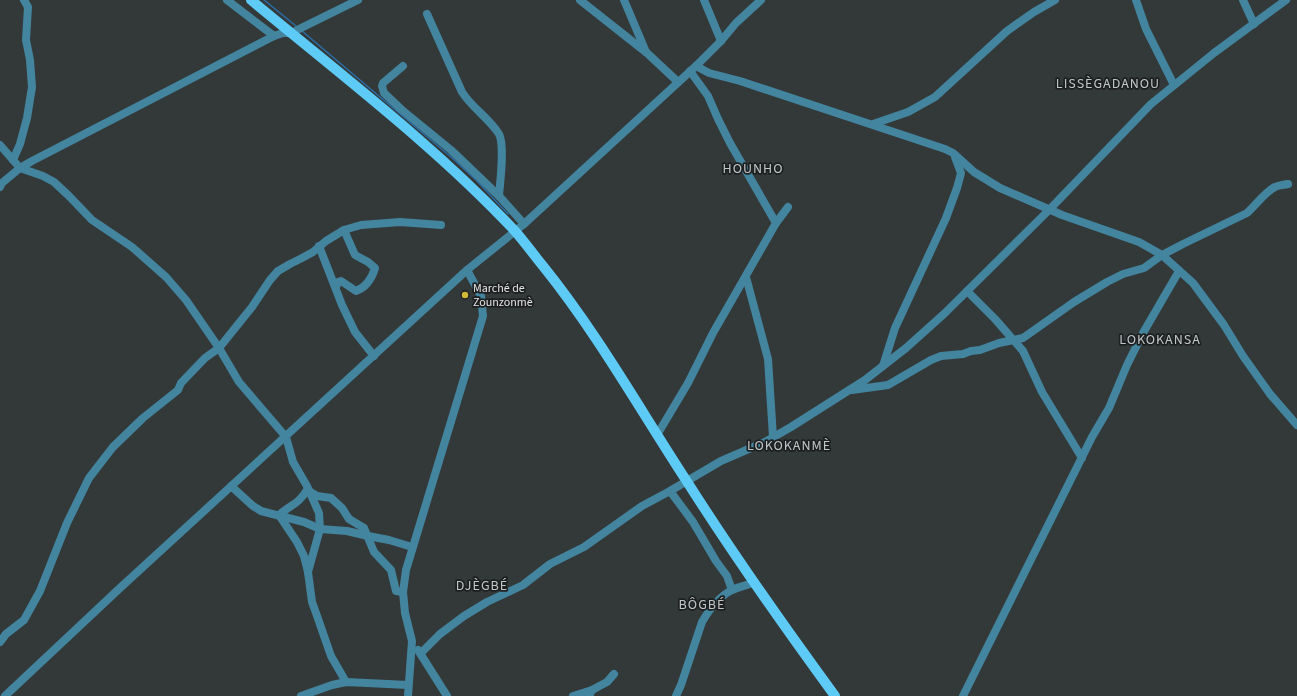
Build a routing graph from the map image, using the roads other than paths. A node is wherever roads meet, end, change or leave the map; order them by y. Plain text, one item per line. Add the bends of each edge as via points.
1 (24, 0) edge
2 (227, 0) edge
3 (251, 0) edge
4 (358, 0) edge
5 (580, 0) edge
6 (624, 0) edge
7 (704, 0) edge
8 (761, 0) edge
9 (1054, 0) edge
10 (1136, 0) edge
11 (1242, 0) edge
12 (1286, 0) edge
13 (427, 14) dead end
14 (1254, 24) junction
15 (291, 33) junction
16 (274, 36) junction
17 (721, 41) junction
18 (647, 53) junction
19 (404, 66) dead end
20 (693, 69) junction
21 (678, 82) junction
22 (1174, 85) junction
23 (873, 124) junction
24 (0, 145) edge
25 (953, 153) junction
26 (447, 154) junction
27 (13, 160) junction
28 (20, 168) junction
29 (1, 184) edge
30 (1288, 184) dead end
31 (499, 196) junction
32 (788, 207) dead end
33 (1049, 210) junction
34 (524, 224) junction
35 (776, 224) junction
36 (441, 225) dead end
37 (344, 230) junction
38 (515, 231) junction
39 (319, 246) junction
40 (1162, 255) junction
41 (467, 270) junction
42 (1179, 271) junction
43 (746, 276) junction
44 (336, 287) junction
45 (967, 291) junction
46 (1015, 340) junction
47 (218, 348) junction
48 (374, 356) junction
49 (883, 366) junction
50 (850, 390) junction
51 (1297, 425) edge
52 (657, 435) junction
53 (286, 437) junction
54 (773, 437) junction
55 (1082, 458) junction
56 (686, 481) junction
57 (231, 486) junction
58 (670, 491) junction
59 (310, 492) junction
60 (279, 515) junction
61 (349, 519) junction
62 (320, 529) junction
63 (347, 531) junction
64 (368, 536) junction
65 (412, 547) junction
66 (308, 572) junction
67 (753, 583) junction
68 (732, 590) junction
69 (403, 592) junction
70 (412, 641) junction
71 (0, 642) edge
72 (421, 653) junction
73 (614, 674) dead end
74 (346, 682) junction
75 (408, 685) junction
76 (591, 693) edge
77 (5, 696) edge
78 (302, 696) edge
79 (408, 696) edge
80 (447, 696) edge
81 (573, 696) edge
82 (676, 696) edge
83 (834, 696) edge
84 (963, 696) edge

1 - 27 street via 28,7 26,40 32,87 27,118
2 - 16 street
3 - 15 main road
4 - 15 street
5 - 18 street
6 - 18 street
7 - 17 street
8 - 17 street
9 - 23 street via 1007,31 935,97 908,112
10 - 22 street via 1146,29
11 - 14 street
12 - 14 street
13 - 31 street via 462,92 501,138
14 - 22 street
15 - 16 street
15 - 26 main road via 381,107
16 - 28 street
17 - 20 street
18 - 21 street
19 - 26 street via 384,83 384,93
20 - 21 street
20 - 23 street via 740,81
20 - 35 street via 730,143
21 - 34 street
22 - 33 street via 1141,114
23 - 25 street
24 - 27 street
25 - 33 street via 978,175
25 - 49 street via 960,168 960,177 946,218 895,328
26 - 31 street
26 - 38 main road
27 - 28 street
28 - 29 street
28 - 47 street via 54,182 92,220 145,258 186,300
30 - 40 street via 1269,191 1246,213
31 - 34 street
32 - 35 street
33 - 40 street via 1139,242
33 - 45 street
34 - 38 street
35 - 43 street
36 - 37 street via 400,222 361,225
37 - 39 street
37 - 44 street via 355,255 375,268 372,277 362,289 356,291 341,281
38 - 41 street
38 - 52 main road via 606,352
39 - 44 street
39 - 47 street via 278,272 270,280 252,307
40 - 42 street
40 - 46 street via 1144,268 1107,282 1023,338
41 - 48 street
41 - 65 street via 481,296 483,316
42 - 51 street via 1194,283 1270,394
42 - 55 street via 1143,333 1109,408
43 - 52 street
43 - 54 street via 768,359
44 - 48 street via 355,332
45 - 46 street
45 - 49 street
46 - 50 street via 962,354 941,356 888,384
46 - 55 street via 1023,351 1042,392
47 - 53 street via 239,382
47 - 71 street via 205,358 178,390 143,418 113,447 89,478 64,530 40,591 24,620
48 - 53 street
49 - 50 street
50 - 54 street
52 - 56 main road
53 - 57 street
53 - 59 street via 293,462
54 - 56 street via 721,461
55 - 84 street
56 - 58 street
56 - 67 main road
57 - 60 street via 253,506
57 - 77 street
58 - 68 street via 727,576
58 - 72 street via 642,506 584,547 550,564 524,584 464,616 440,634
59 - 60 street via 307,490 302,498
59 - 61 street via 331,498
59 - 62 street via 319,513
60 - 62 street
60 - 66 street via 297,542
61 - 63 street
61 - 64 street via 364,528
62 - 63 street
62 - 66 street
63 - 64 street
64 - 65 street
64 - 69 street via 374,552 391,570 396,590
65 - 69 street
66 - 74 street via 312,602 331,656
67 - 68 street
67 - 83 main road
68 - 82 street via 710,609 702,622
69 - 70 street via 404,613
70 - 72 street
70 - 75 street
72 - 80 street
73 - 76 street
74 - 75 street
74 - 78 street
75 - 79 street
76 - 81 street

